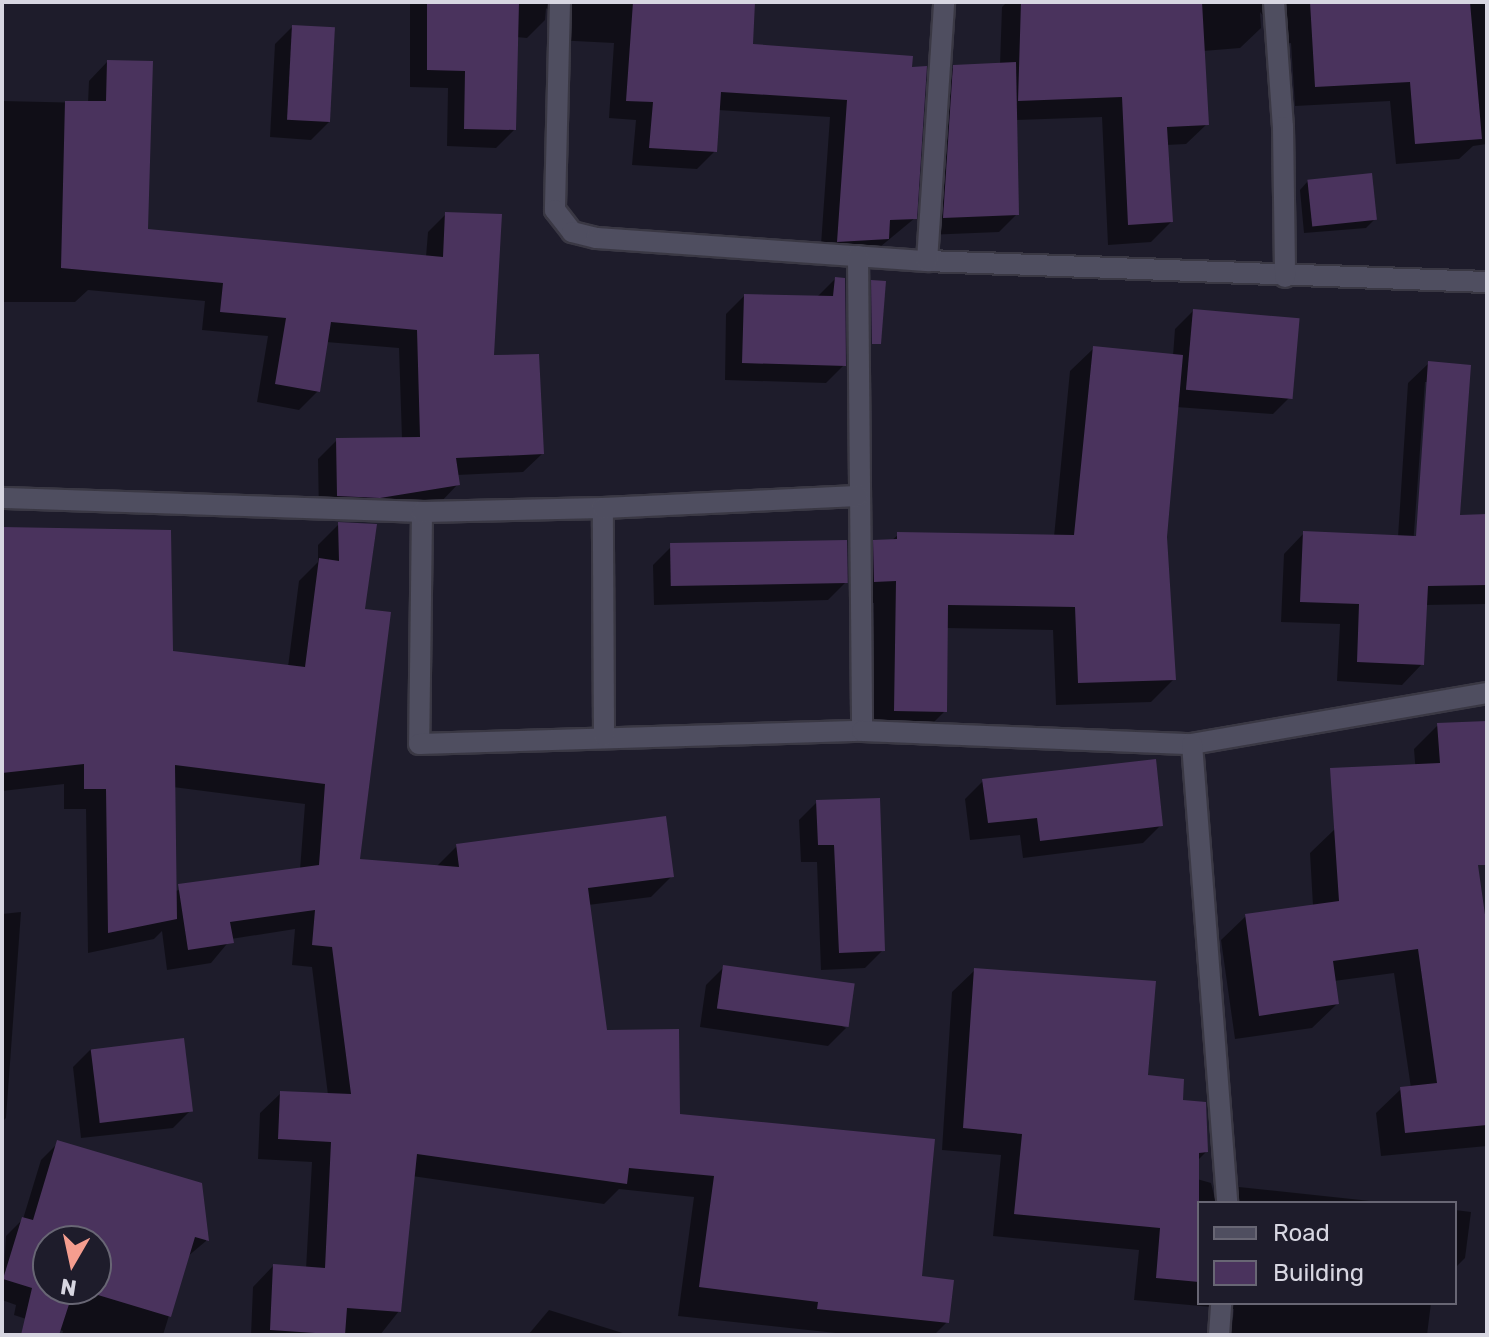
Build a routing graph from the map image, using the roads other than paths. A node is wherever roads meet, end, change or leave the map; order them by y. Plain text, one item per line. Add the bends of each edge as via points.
1 (560, 2) edge
2 (944, 2) edge
3 (1274, 2) edge
4 (858, 256) junction
5 (927, 261) junction
6 (1285, 277) junction
7 (1487, 282) edge
8 (858, 496) junction
9 (2, 498) edge
10 (603, 508) junction
11 (422, 512) junction
12 (1487, 693) edge
13 (862, 731) junction
14 (604, 736) junction
15 (1192, 744) junction
16 (1227, 1201) edge
17 (1221, 1305) edge
18 (1219, 1335) edge

1 - 4 street via 555,210 572,232
2 - 5 street
3 - 6 street
4 - 5 street
4 - 8 street
5 - 6 street
6 - 7 street
8 - 10 street
8 - 13 street
9 - 11 street
10 - 11 street
10 - 14 street
11 - 14 street via 419,744
12 - 15 street
13 - 14 street
13 - 15 street
15 - 16 street
17 - 18 street

